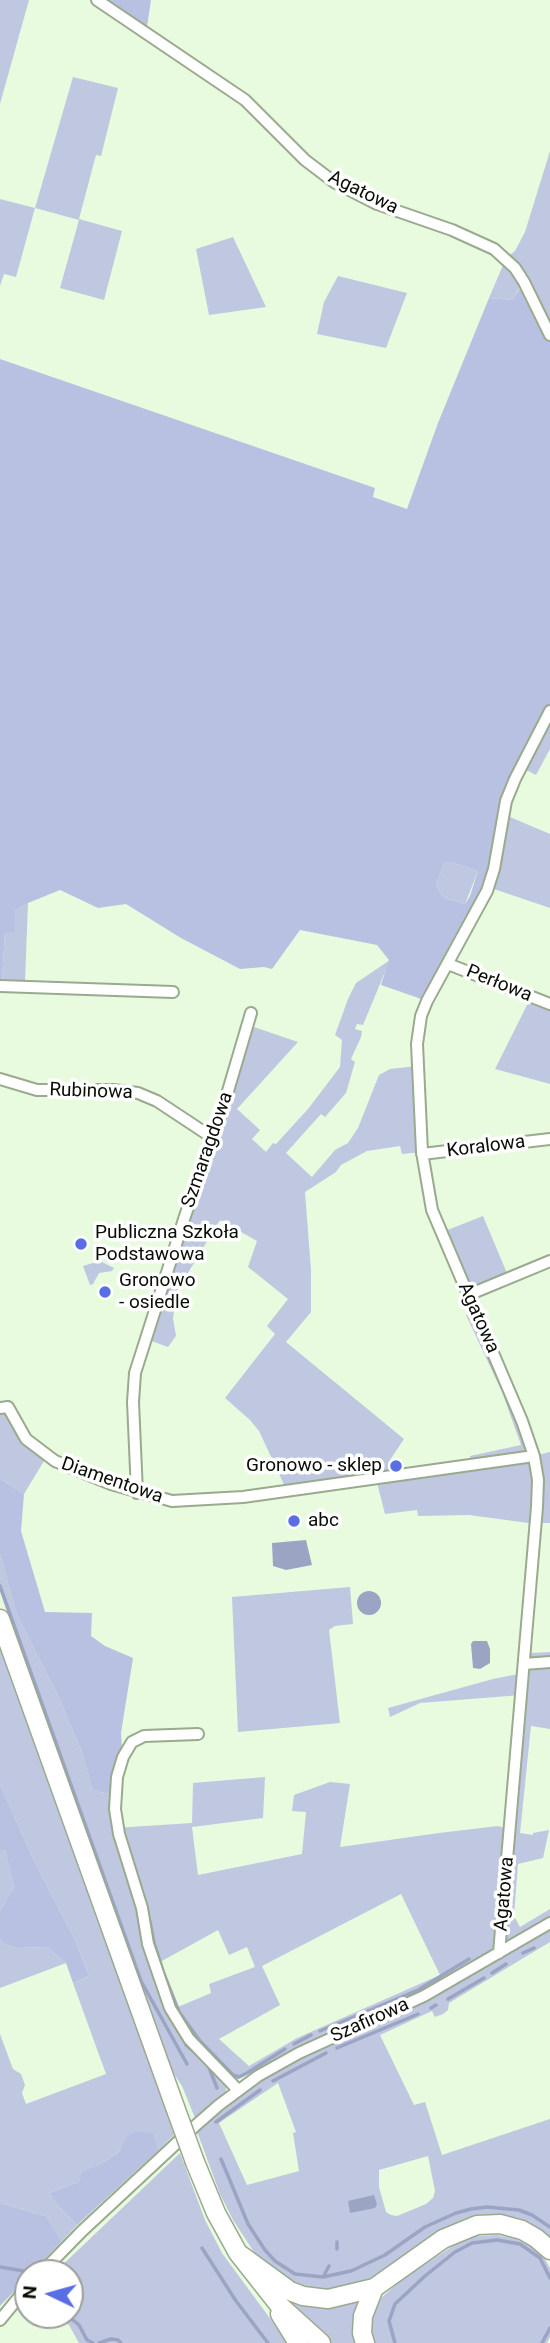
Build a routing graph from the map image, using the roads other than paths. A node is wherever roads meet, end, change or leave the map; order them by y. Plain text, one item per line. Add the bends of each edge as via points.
1 (97, 0) edge
2 (550, 335) edge
3 (550, 711) edge
4 (448, 964) junction
5 (0, 986) edge
6 (173, 992) dead end
7 (550, 1004) edge
8 (251, 1013) dead end
9 (0, 1079) edge
10 (213, 1138) junction
11 (550, 1139) edge
12 (422, 1154) junction
13 (550, 1261) edge
14 (468, 1295) junction
15 (4, 1407) edge
16 (534, 1456) junction
17 (137, 1493) junction
18 (0, 1619) edge
19 (550, 1662) edge
20 (524, 1664) junction
21 (198, 1734) dead end
22 (550, 1923) edge
23 (499, 1953) junction
24 (238, 2090) junction
25 (550, 2250) edge
26 (238, 2253) junction
27 (55, 2259) edge
28 (262, 2284) junction
29 (374, 2288) junction
30 (14, 2303) edge
31 (0, 2320) edge
32 (298, 2343) edge
33 (321, 2343) edge
34 (365, 2343) edge

1 - 2 street, Agatowa via 245,100 334,182 377,204 494,249 515,268
3 - 4 street, Agatowa via 506,801 487,891
4 - 7 street, Perłowa
4 - 12 street, Agatowa via 427,1001 417,1036
5 - 6 street
8 - 10 street, Szmaragdowa
9 - 10 street, Rubinowa via 37,1090 143,1094
10 - 17 street, Szmaragdowa via 135,1373
11 - 12 street, Koralowa
12 - 14 street, Agatowa via 435,1220
13 - 14 street
14 - 16 street, Agatowa
15 - 17 street, Diamentowa via 26,1439 47,1456
16 - 17 street, Diamentowa via 211,1501 172,1501
16 - 20 street, Agatowa via 538,1497
18 - 26 highway, bridge via 195,2162
19 - 20 street
20 - 23 street, Agatowa
21 - 24 street via 144,1736 132,1742 117,1777 115,1810 148,1944 170,2008 189,2039
22 - 23 street, Szafirowa
23 - 24 street, Szafirowa via 424,1996 299,2053
24 - 27 street, Szafirowa
25 - 29 highway via 512,2226 478,2225 443,2239
26 - 28 highway
26 - 29 highway via 303,2296 337,2298
28 - 32 highway
28 - 33 highway
29 - 34 highway via 363,2316
30 - 31 street

